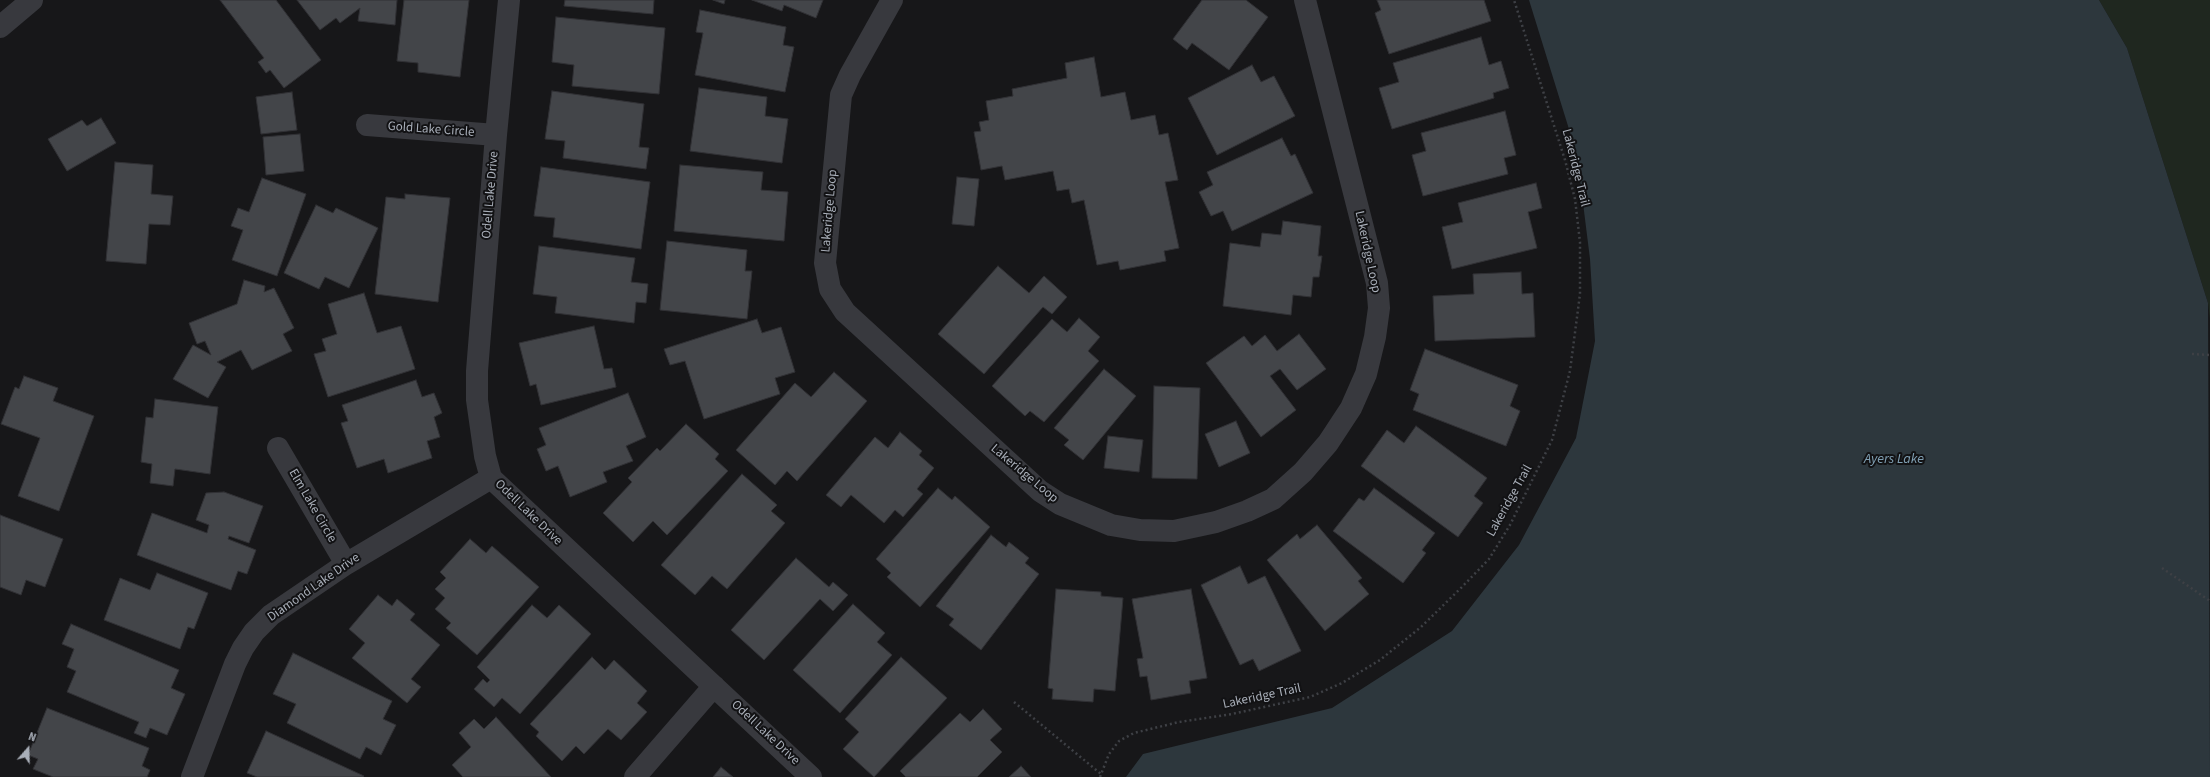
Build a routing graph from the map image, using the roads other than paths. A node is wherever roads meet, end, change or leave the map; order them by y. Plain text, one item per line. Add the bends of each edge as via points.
1 (32, 0) edge
2 (509, 0) edge
3 (892, 0) edge
4 (1305, 0) edge
5 (0, 27) edge
6 (367, 125) dead end
7 (496, 135) junction
8 (278, 448) dead end
9 (491, 478) junction
10 (346, 564) junction
11 (714, 686) junction
12 (192, 777) edge
13 (635, 777) edge
14 (811, 777) edge

1 - 5 street
2 - 7 street, Odell Lake Drive
3 - 4 street, Lakeridge Loop via 841,95 825,263 830,289 845,312 1040,491 1060,504 1111,525 1140,530 1174,531 1216,522 1273,498 1303,472 1328,443 1351,408 1366,374 1379,308 1377,283
6 - 7 street, Gold Lake Circle
7 - 9 street, Odell Lake Drive via 477,378 481,435
8 - 10 street, Elm Lake Circle
9 - 10 street, Diamond Lake Drive
9 - 11 street, Odell Lake Drive
10 - 12 street, Diamond Lake Drive via 271,615 250,637 235,664
11 - 13 street
11 - 14 street, Odell Lake Drive

